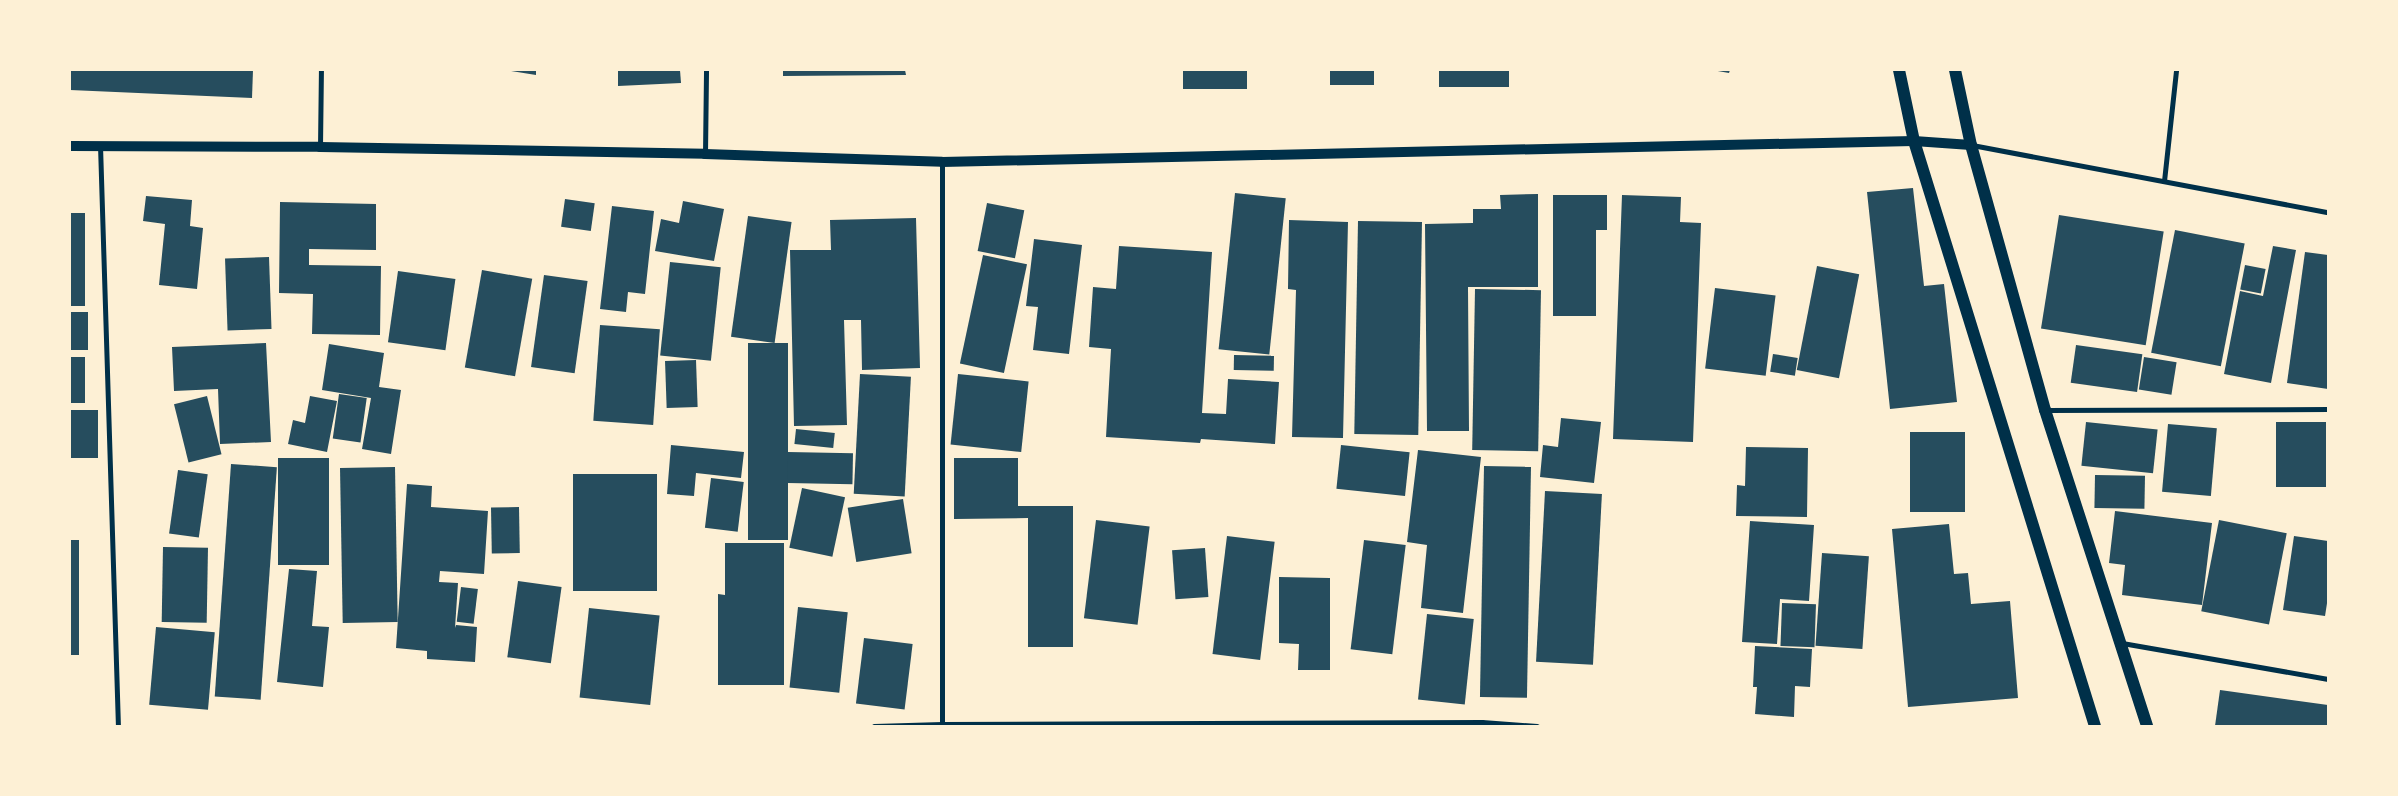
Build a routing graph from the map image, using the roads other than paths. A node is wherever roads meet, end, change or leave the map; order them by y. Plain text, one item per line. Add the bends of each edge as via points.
1 (321, 70) edge
2 (706, 70) edge
3 (1899, 70) edge
4 (1955, 70) edge
5 (2176, 70) edge
6 (1914, 141) junction
7 (100, 145) junction
8 (1971, 145) junction
9 (70, 146) edge
10 (320, 147) junction
11 (705, 154) junction
12 (942, 162) junction
13 (2164, 181) junction
14 (2328, 212) edge
15 (2328, 409) edge
16 (2046, 410) junction
17 (2120, 642) junction
18 (2328, 679) edge
19 (942, 725) edge
20 (118, 726) edge
21 (874, 726) edge
22 (1537, 726) edge
23 (2095, 726) edge
24 (2147, 726) edge

1 - 10 street
2 - 11 street
3 - 6 main road
4 - 8 main road
5 - 13 street
6 - 8 main road
6 - 12 main road
6 - 23 main road
7 - 9 main road
7 - 10 main road
7 - 20 street
8 - 13 street
8 - 16 main road
10 - 11 main road
11 - 12 main road
12 - 19 street
13 - 14 street
15 - 16 street
16 - 17 main road
17 - 18 street
17 - 24 main road
19 - 21 street
19 - 22 street via 1482,722

